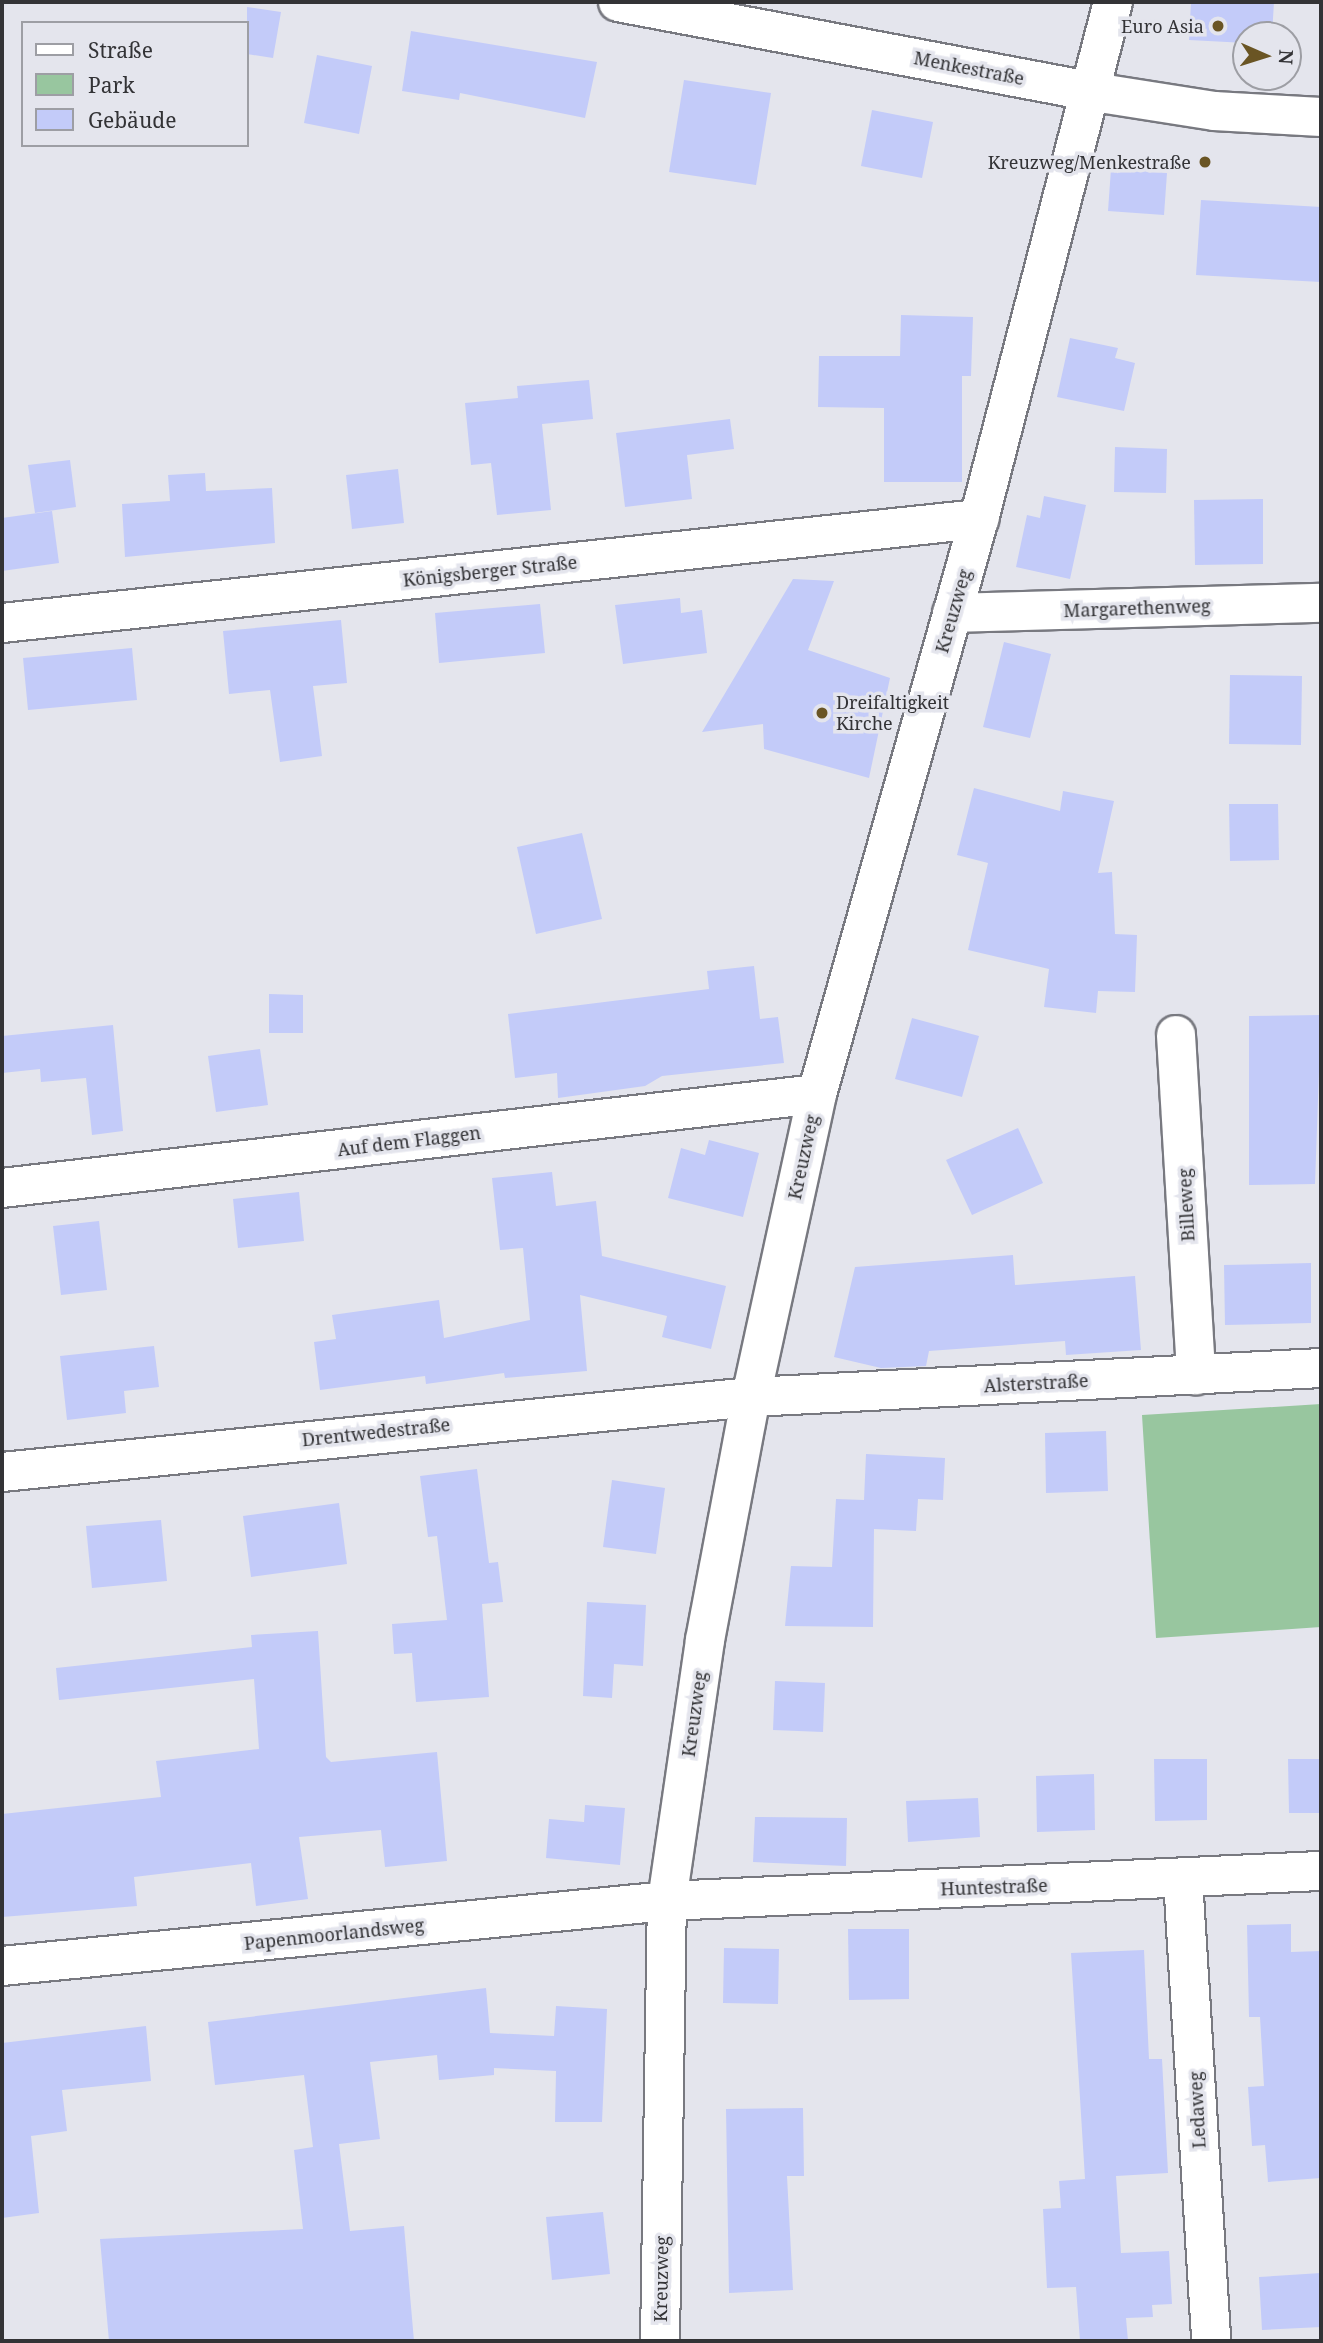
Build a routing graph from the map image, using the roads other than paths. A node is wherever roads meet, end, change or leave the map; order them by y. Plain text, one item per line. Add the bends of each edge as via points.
1 (618, 2) edge
2 (1113, 2) edge
3 (1087, 91) junction
4 (1321, 117) edge
5 (979, 519) junction
6 (1321, 603) edge
7 (952, 614) junction
8 (2, 623) edge
9 (1176, 1035) dead end
10 (817, 1094) junction
11 (2, 1188) edge
12 (1321, 1368) edge
13 (1196, 1375) junction
14 (751, 1397) junction
15 (2, 1472) edge
16 (1321, 1871) edge
17 (1183, 1879) junction
18 (667, 1902) junction
19 (2, 1966) edge
20 (660, 2341) edge
21 (1210, 2341) edge

1 - 3 street, Menkestraße
2 - 3 street, Kreuzweg
3 - 4 street, Menkestraße via 1214,111
3 - 5 street, Kreuzweg
5 - 7 street, Kreuzweg
5 - 8 street, Königsberger Straße
6 - 7 street, Margarethenweg
7 - 10 street, Kreuzweg
9 - 13 street, Billeweg
10 - 11 street, Auf dem Flaggen
10 - 14 street, Kreuzweg
12 - 13 street, Alsterstraße
13 - 14 street, Alsterstraße
14 - 15 street, Drentwedestraße
14 - 18 street, Kreuzweg via 705,1640
16 - 17 street, Huntestraße
17 - 18 street, Huntestraße
17 - 21 street, Ledaweg
18 - 19 street, Papenmoorlandsweg
18 - 20 street, Kreuzweg

